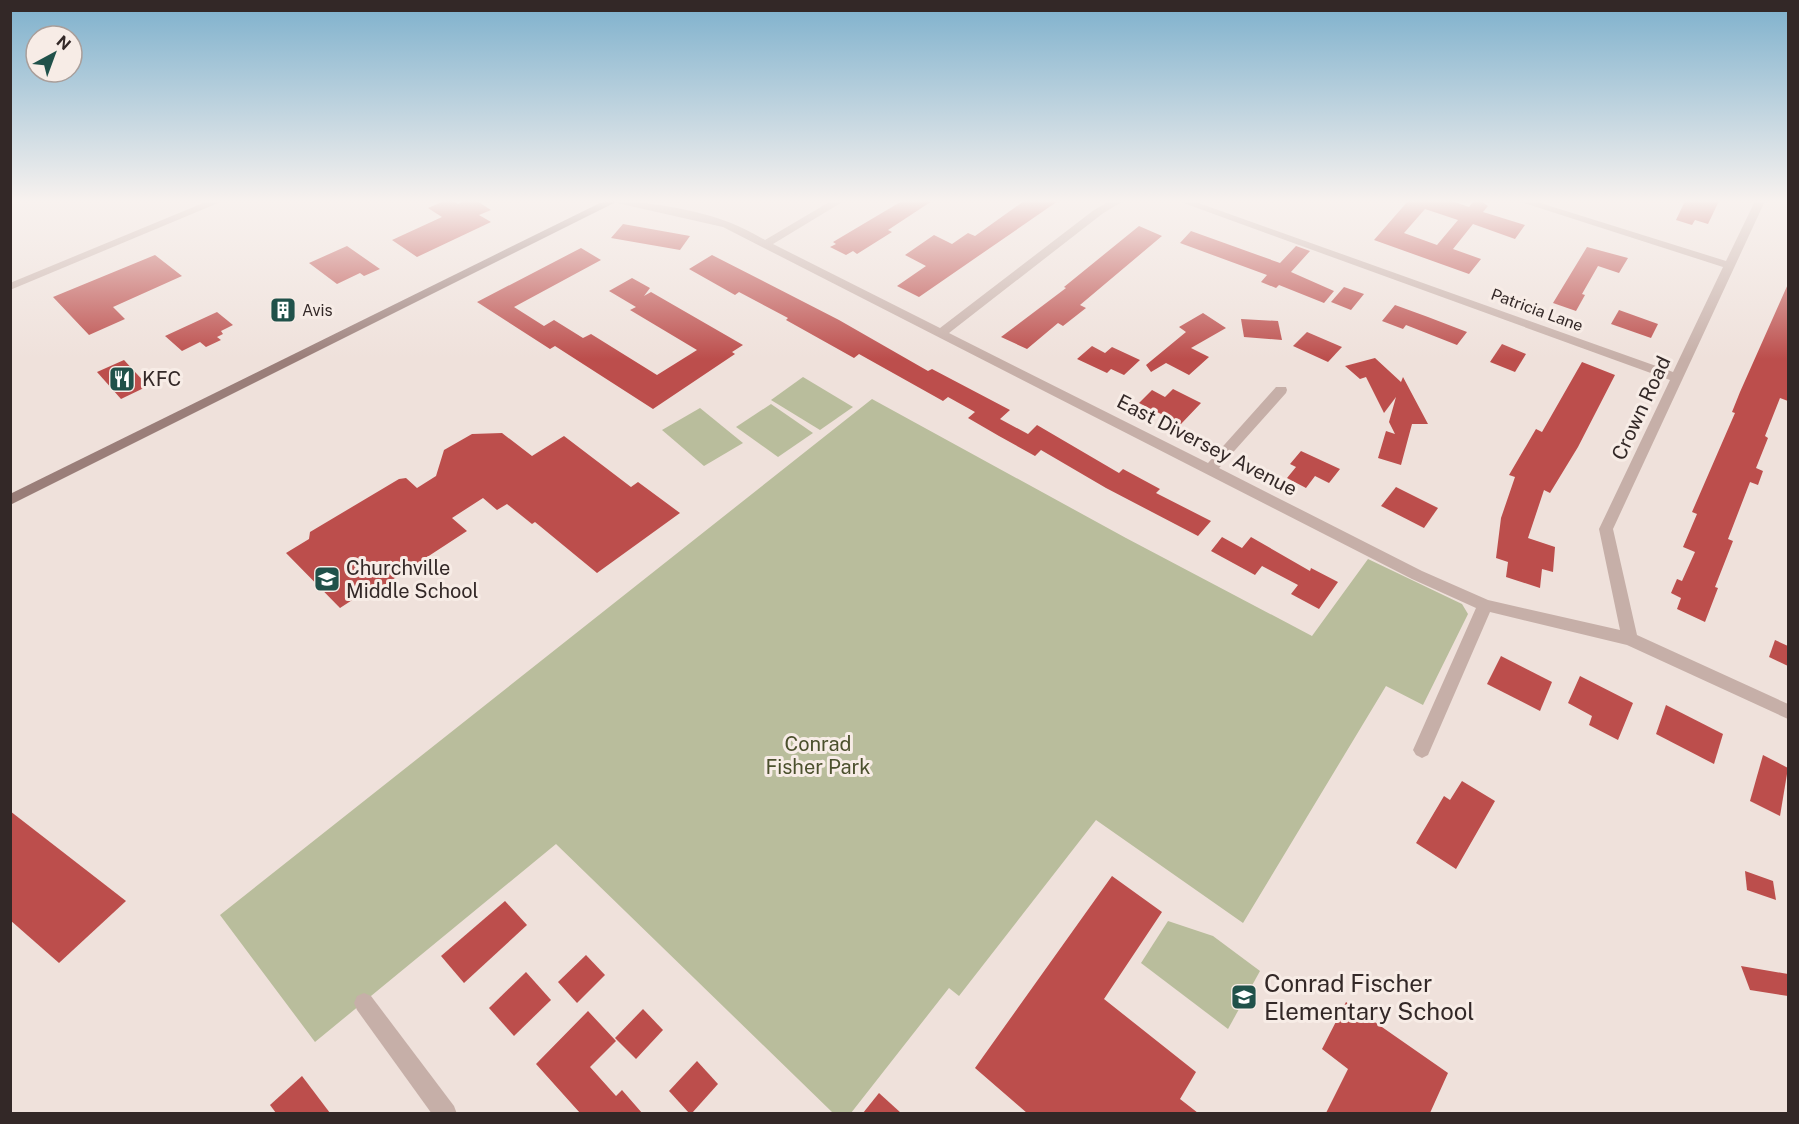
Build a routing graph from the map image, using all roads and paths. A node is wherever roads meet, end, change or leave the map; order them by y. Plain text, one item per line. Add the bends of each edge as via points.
1 (91, 253) edge
2 (507, 253) edge
3 (784, 253) edge
4 (1045, 253) edge
5 (1329, 253) edge
6 (1689, 253) edge
7 (1735, 253) edge
8 (1729, 266) junction
9 (10, 287) edge
10 (941, 333) junction
11 (1677, 378) junction
12 (1281, 390) dead end
13 (1210, 469) junction
14 (10, 500) edge
15 (1485, 604) junction
16 (1630, 639) junction
17 (1788, 712) edge
18 (1422, 750) dead end
19 (363, 1003) dead end
20 (446, 1113) edge

1 - 9 street
2 - 14 main road
3 - 10 street, East Diversey Avenue
4 - 10 street
5 - 11 street, Patricia Lane
6 - 8 street
7 - 8 street, Crown Road
8 - 11 street, Crown Road
10 - 13 street, East Diversey Avenue
11 - 16 street, Crown Road via 1606,529
12 - 13 street
13 - 15 street, East Diversey Avenue via 1417,575
15 - 16 street, East Diversey Avenue
15 - 18 street
16 - 17 street, East Diversey Avenue
19 - 20 street

